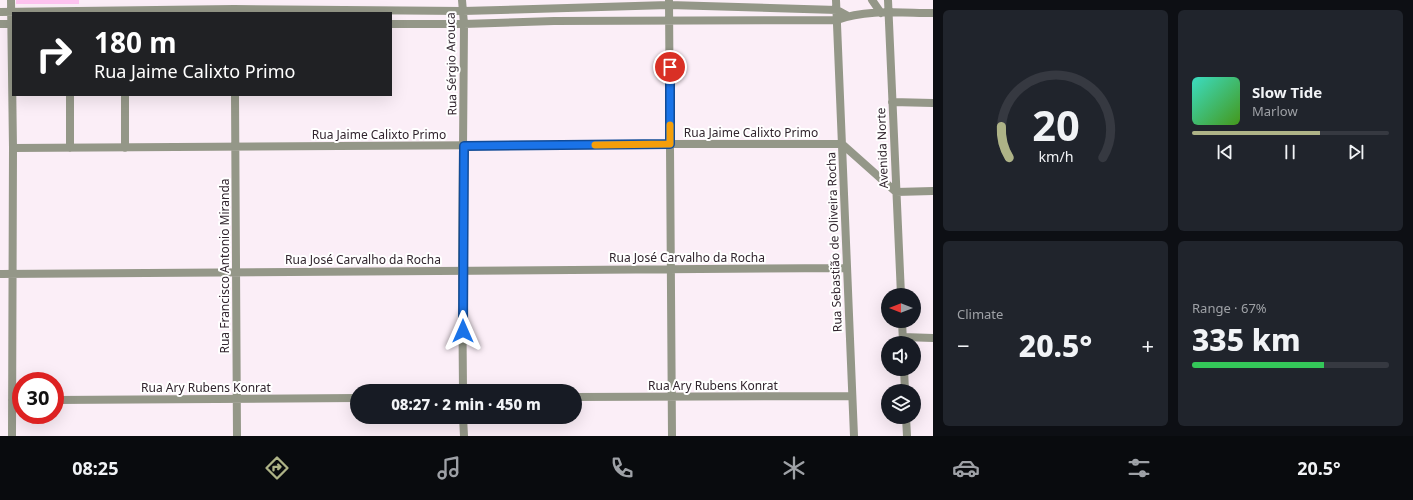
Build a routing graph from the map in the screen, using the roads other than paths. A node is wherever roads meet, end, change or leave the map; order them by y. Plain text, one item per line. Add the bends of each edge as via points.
1 (11, 0) edge
2 (234, 0) edge
3 (462, 0) edge
4 (836, 0) edge
5 (872, 0) edge
6 (888, 0) edge
7 (669, 2) edge
8 (727, 6) junction
9 (548, 8) junction
10 (837, 10) junction
11 (12, 11) junction
12 (234, 11) edge
13 (463, 11) junction
14 (0, 12) edge
15 (885, 13) junction
16 (933, 13) edge
17 (848, 16) junction
18 (727, 20) junction
19 (837, 20) junction
20 (554, 21) junction
21 (669, 21) junction
22 (0, 24) edge
23 (12, 24) edge
24 (392, 24) edge
25 (464, 24) junction
26 (13, 96) edge
27 (70, 96) edge
28 (125, 96) edge
29 (235, 96) edge
30 (892, 102) junction
31 (933, 103) edge
32 (670, 144) junction
33 (842, 144) junction
34 (464, 146) junction
35 (235, 147) junction
36 (13, 148) junction
37 (70, 148) junction
38 (125, 148) junction
39 (933, 191) edge
40 (896, 192) junction
41 (847, 268) junction
42 (671, 269) junction
43 (462, 271) junction
44 (236, 272) junction
45 (0, 274) edge
46 (13, 274) junction
47 (901, 288) edge
48 (933, 338) edge
49 (921, 339) edge
50 (16, 372) edge
51 (463, 384) edge
52 (852, 396) junction
53 (582, 397) edge
54 (672, 397) junction
55 (350, 398) edge
56 (237, 399) junction
57 (64, 400) edge
58 (14, 424) edge
59 (463, 424) edge
60 (906, 424) edge
61 (12, 436) edge
62 (237, 436) edge
63 (464, 436) edge
64 (672, 436) edge
65 (854, 436) edge
66 (907, 436) edge

1 - 11 street
2 - 12 street
3 - 13 street, Rua Sérgio Arouca
4 - 10 street, Rua Sebastião de Oliveira Rocha
5 - 15 street
6 - 15 street, Avenida Norte
7 - 8 street
7 - 9 street
7 - 21 street
8 - 10 street
8 - 18 street
9 - 13 street
9 - 20 street
10 - 17 street
10 - 19 street, Rua Sebastião de Oliveira Rocha
11 - 12 street
11 - 14 street
11 - 23 street
12 - 13 street
13 - 25 street, Rua Sérgio Arouca
15 - 16 street
15 - 17 street
15 - 30 street, Avenida Norte
17 - 19 street
18 - 19 street
18 - 21 street
19 - 33 street, Rua Sebastião de Oliveira Rocha
20 - 21 street
20 - 25 street
21 - 32 street
22 - 23 street
24 - 25 street
25 - 34 street, Rua Sérgio Arouca
26 - 36 street
27 - 37 street
28 - 38 street
29 - 35 street, Rua Francisco Antonio Miranda
30 - 31 street
30 - 40 street, Avenida Norte
32 - 33 street, Rua Jaime Calixto Primo
32 - 34 street, Rua Jaime Calixto Primo
32 - 42 street
33 - 40 street
33 - 41 street, Rua Sebastião de Oliveira Rocha
34 - 35 street, Rua Jaime Calixto Primo
34 - 43 street, Rua Sérgio Arouca
35 - 38 street, Rua Jaime Calixto Primo
35 - 44 street, Rua Francisco Antonio Miranda
36 - 37 street, Rua Jaime Calixto Primo
36 - 46 street
37 - 38 street, Rua Jaime Calixto Primo
39 - 40 street
40 - 47 street, Avenida Norte
41 - 42 street, Rua José Carvalho da Rocha
41 - 52 street, Rua Sebastião de Oliveira Rocha
42 - 43 street, Rua José Carvalho da Rocha
42 - 54 street
43 - 44 street, Rua José Carvalho da Rocha
43 - 51 street, Rua Sérgio Arouca
44 - 46 street, Rua José Carvalho da Rocha
44 - 56 street, Rua Francisco Antonio Miranda
45 - 46 street, Rua José Carvalho da Rocha
46 - 50 street
48 - 49 street
52 - 54 street, Rua Ary Rubens Konrat
52 - 65 street, Rua Sebastião de Oliveira Rocha
53 - 54 street, Rua Ary Rubens Konrat
54 - 64 street
55 - 56 street, Rua Ary Rubens Konrat
56 - 57 street, Rua Ary Rubens Konrat
56 - 62 street, Rua Francisco Antonio Miranda
58 - 61 street
59 - 63 street
60 - 66 street

